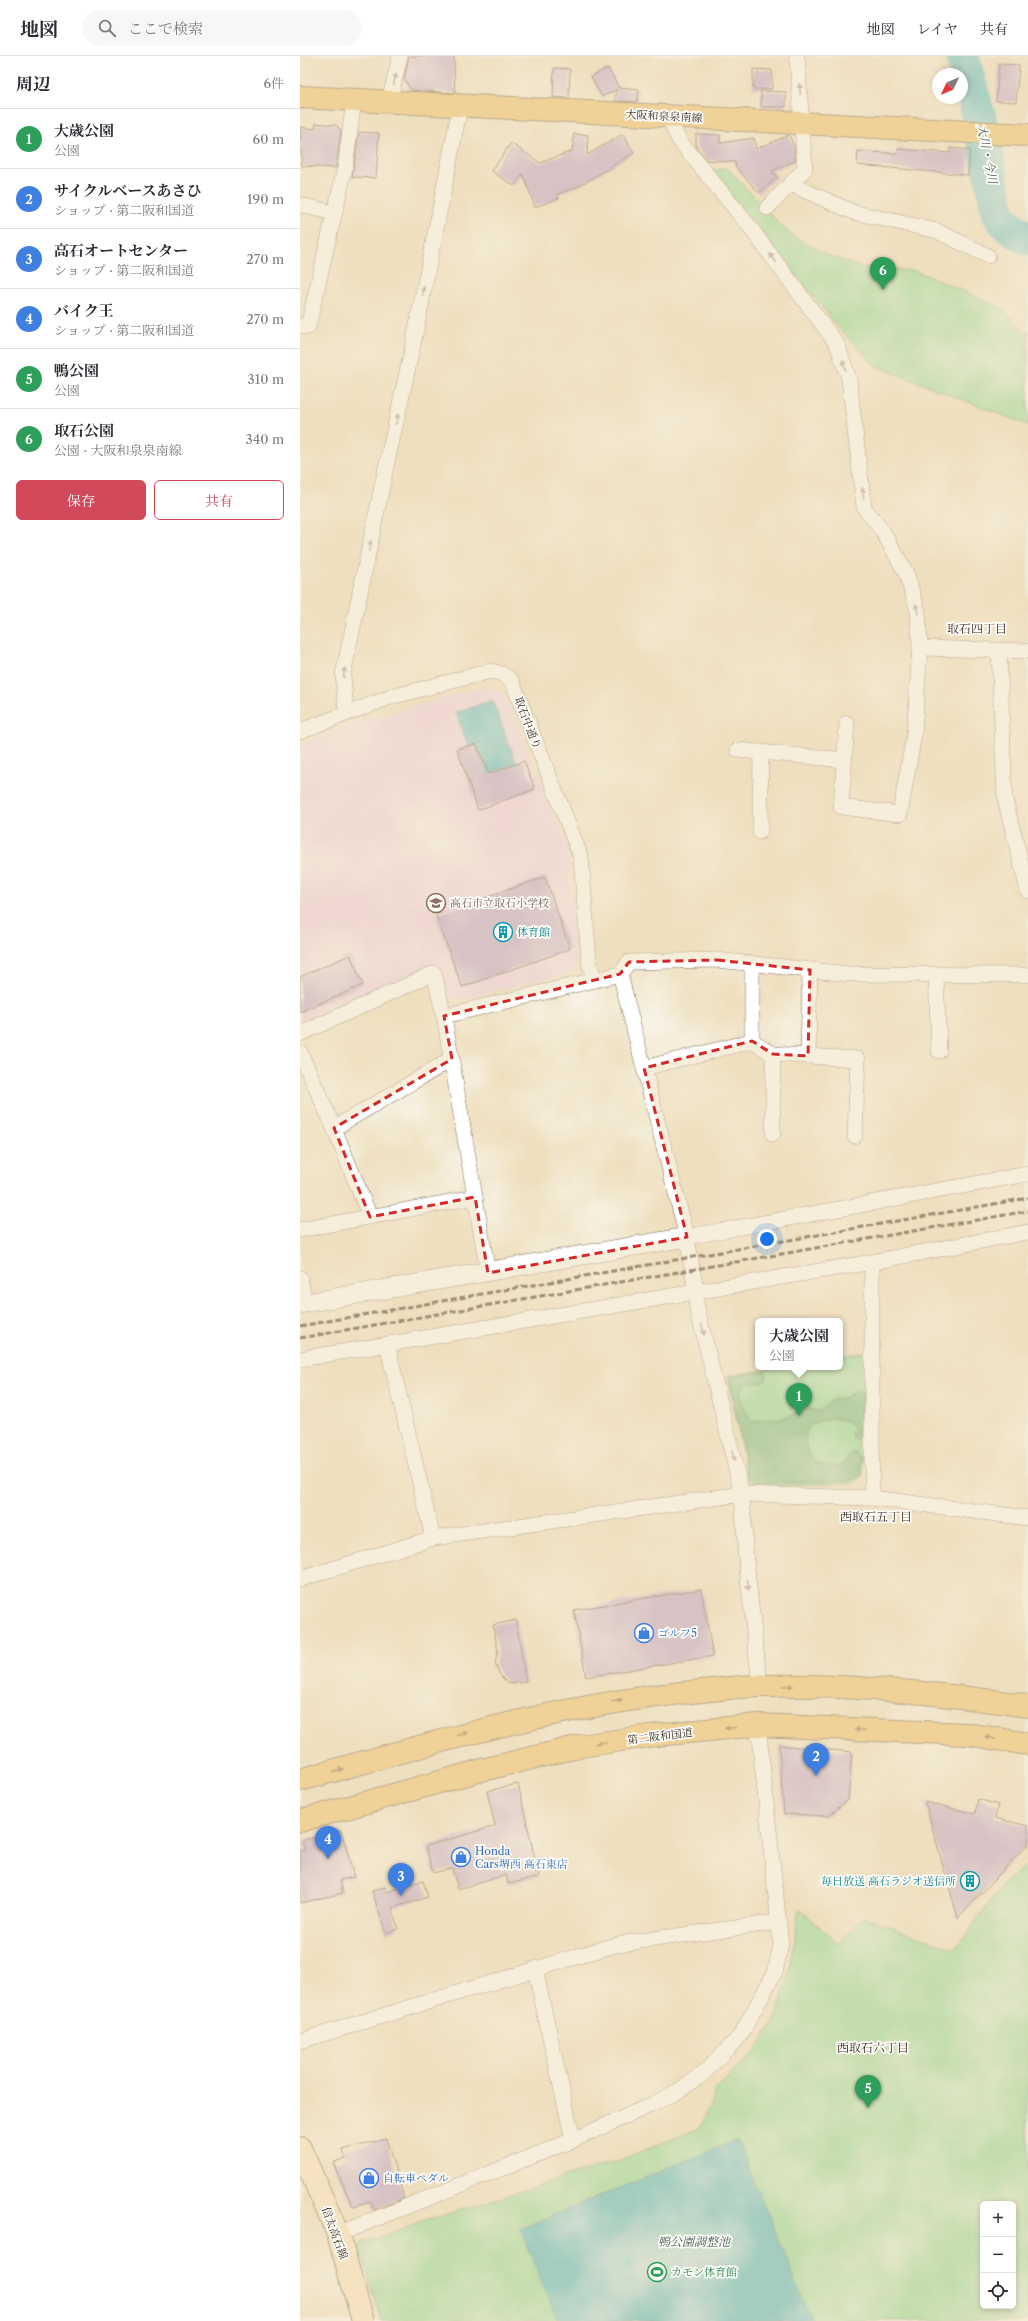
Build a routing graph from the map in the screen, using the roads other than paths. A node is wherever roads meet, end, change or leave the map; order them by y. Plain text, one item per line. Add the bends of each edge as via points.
1 (400, 56) edge
2 (797, 56) edge
3 (300, 97) edge
4 (354, 100) junction
5 (389, 102) junction
6 (460, 107) junction
7 (668, 116) junction
8 (803, 123) junction
9 (1028, 135) edge
10 (790, 184) junction
11 (300, 205) edge
12 (767, 208) dead end
13 (334, 213) junction
14 (988, 256) dead end
15 (300, 326) edge
16 (920, 648) junction
17 (999, 651) junction
18 (1028, 651) edge
19 (346, 712) junction
20 (847, 724) dead end
21 (300, 731) edge
22 (738, 750) dead end
23 (761, 752) junction
24 (844, 760) junction
25 (760, 832) dead end
26 (1028, 892) edge
27 (752, 964) junction
28 (810, 970) junction
29 (620, 974) junction
30 (936, 975) junction
31 (1028, 975) edge
32 (594, 980) junction
33 (444, 1016) junction
34 (300, 1034) edge
35 (752, 1041) junction
36 (939, 1051) dead end
37 (300, 1052) edge
38 (773, 1054) junction
39 (808, 1056) junction
40 (452, 1059) junction
41 (644, 1068) junction
42 (334, 1128) junction
43 (773, 1134) dead end
44 (856, 1136) dead end
45 (1028, 1174) edge
46 (475, 1197) junction
47 (370, 1217) junction
48 (300, 1230) edge
49 (1028, 1232) edge
50 (687, 1237) junction
51 (872, 1262) junction
52 (488, 1273) junction
53 (300, 1278) edge
54 (696, 1292) junction
55 (303, 1304) edge
56 (387, 1344) junction
57 (300, 1359) edge
58 (742, 1494) junction
59 (872, 1498) junction
60 (1028, 1518) edge
61 (433, 1538) junction
62 (300, 1579) edge
63 (760, 1686) junction
64 (1028, 1706) edge
65 (758, 1725) junction
66 (1028, 1744) edge
67 (300, 1780) edge
68 (300, 1821) edge
69 (778, 1922) junction
70 (535, 1969) junction
71 (300, 2041) edge
72 (573, 2140) junction
73 (300, 2148) edge
74 (338, 2234) junction
75 (363, 2321) edge

5 -> 1 street
8 -> 2 street
3 - 4 main road, 大阪和泉泉南線
4 - 5 main road, 大阪和泉泉南線
4 - 13 street via 345,168
5 - 6 main road, 大阪和泉泉南線
6 - 7 main road, 大阪和泉泉南線
19 -> 6 street via 343,675 414,345
7 - 8 main road, 大阪和泉泉南線
16 -> 7 street via 918,611 906,572 883,532 864,507 849,379 837,344 749,226 679,140
8 - 9 main road, 大阪和泉泉南線
8 - 10 street via 805,169
10 - 12 street
10 - 14 street via 853,212 937,231
11 - 13 street
13 - 15 street via 308,327
16 - 17 street
16 - 24 street via 914,735 900,814 841,807
17 - 18 street
17 - 26 street via 1006,799
19 - 21 street, 取石中通り
19 - 32 street, 取石中通り via 390,697 491,671 502,674 512,681 581,857 589,961
20 - 24 street
22 - 23 street
23 - 24 street
23 - 25 street
27 - 28 street
27 - 29 street via 717,960 629,962
27 - 35 street
28 - 30 street via 849,974
28 - 39 street
29 - 32 street
29 - 41 street
30 - 31 street
30 - 36 street
32 - 33 street
33 - 34 street via 434,973
33 - 40 street
35 - 38 street
35 - 41 street
37 - 42 street
38 - 39 street
38 - 43 street
39 - 44 street via 858,1059
40 - 42 street
40 - 46 street
41 - 50 street
42 - 47 street
45 - 50 street
46 - 47 street
46 - 52 street
47 - 48 street
49 - 51 street
50 - 52 street
50 - 54 street
51 - 54 street
51 - 59 street
52 - 55 street
53 - 55 street
54 - 56 street
54 -> 58 street via 696,1303
56 - 57 street
56 - 61 street
58 - 59 street
58 - 61 street
58 -> 63 street via 746,1560
59 - 60 street
61 - 62 street
63 -> 64 main road via 841,1687 946,1694
67 -> 63 main road via 471,1732 576,1708 653,1695
66 -> 65 main road, 第二阪和国道 via 967,1734
65 -> 68 main road, 第二阪和国道 via 656,1735 581,1746 482,1770
65 - 69 street
69 - 70 street via 618,1944
69 - 72 street via 781,1945 775,1972 740,2036 704,2074 678,2091 651,2106
70 - 71 street
70 - 72 street
72 - 74 street
73 - 74 main road, 信太高石線
74 - 75 main road, 信太高石線

